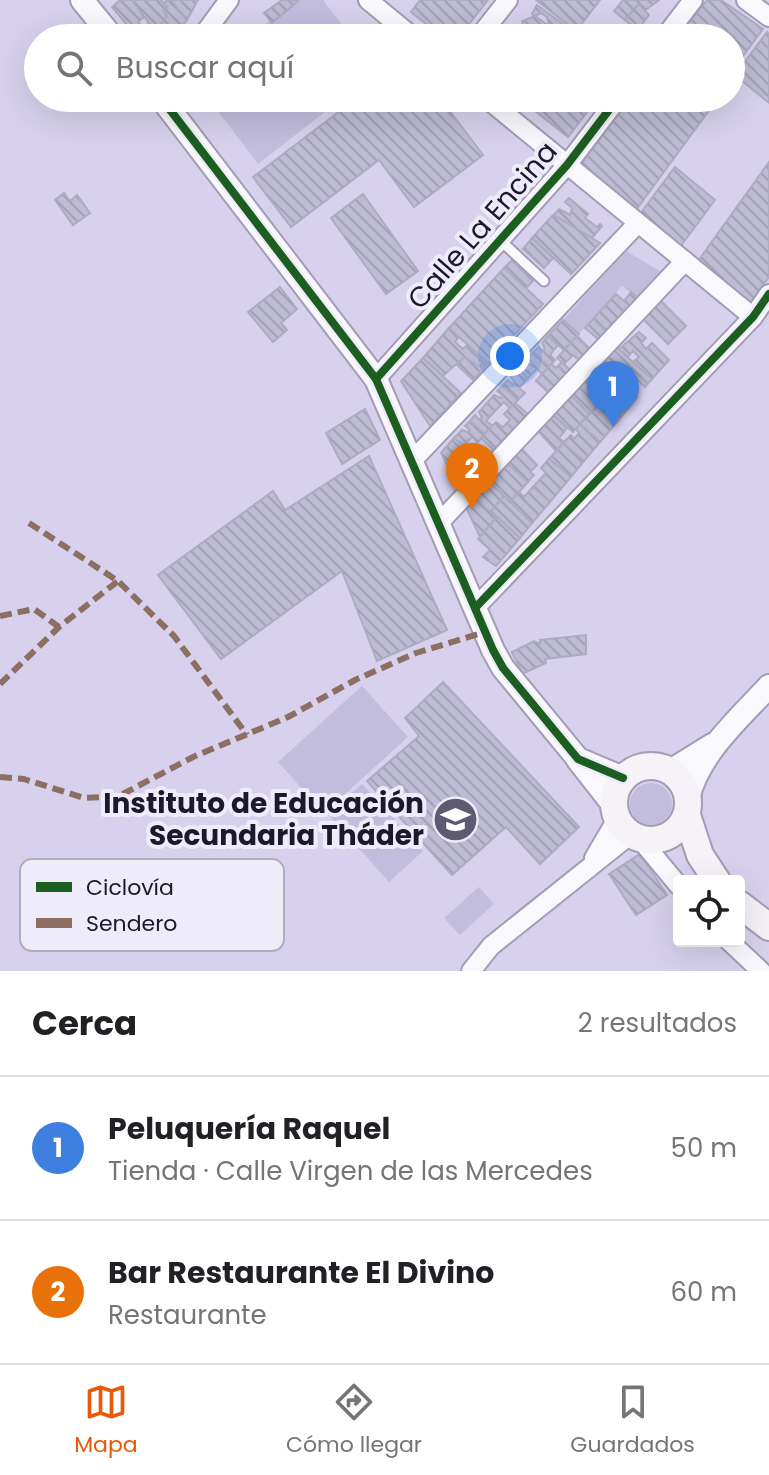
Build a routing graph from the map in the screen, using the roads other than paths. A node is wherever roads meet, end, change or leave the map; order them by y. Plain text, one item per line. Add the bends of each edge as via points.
1 (82, 0) edge
2 (229, 0) edge
3 (368, 0) edge
4 (508, 0) edge
5 (693, 0) edge
6 (746, 0) edge
7 (769, 17) edge
8 (102, 24) edge
9 (211, 24) edge
10 (397, 24) edge
11 (489, 24) edge
12 (675, 24) edge
13 (172, 112) edge
14 (503, 112) edge
15 (607, 112) edge
16 (567, 165) junction
17 (638, 223) junction
18 (500, 240) junction
19 (685, 261) junction
20 (544, 281) dead end
21 (769, 294) edge
22 (753, 317) junction
23 (376, 379) junction
24 (411, 462) junction
25 (439, 523) junction
26 (476, 607) junction
27 (769, 686) edge
28 (716, 742) junction
29 (578, 759) junction
30 (670, 771) junction
31 (623, 778) junction
32 (688, 806) junction
33 (632, 828) junction
34 (703, 875) edge
35 (713, 875) edge
36 (673, 879) edge
37 (735, 947) edge
38 (471, 971) edge
39 (761, 971) edge

1 - 8 street
2 - 9 street
3 - 10 street
4 - 11 street
5 - 12 street
6 - 7 street
13 - 23 street
14 - 16 street
15 - 16 street, Calle La Encina
16 - 17 street
16 - 18 street, Calle La Encina
17 - 19 street
17 - 24 street
18 - 20 lane
18 - 23 street, Calle La Encina
19 - 22 street
19 - 25 street
21 - 22 street
22 - 26 street
23 - 24 street
24 - 25 street
25 - 26 street
26 - 29 street via 503,668
27 - 28 street
28 - 30 street
28 - 32 street via 692,783
29 - 31 street
29 - 33 street
30 - 31 main road via 645,766
30 - 32 main road via 679,778
31 - 33 main road via 617,786
32 - 33 main road via 672,834
32 - 35 main road via 700,855
33 - 34 main road
33 - 36 street
33 - 38 street via 491,946
37 - 39 street

